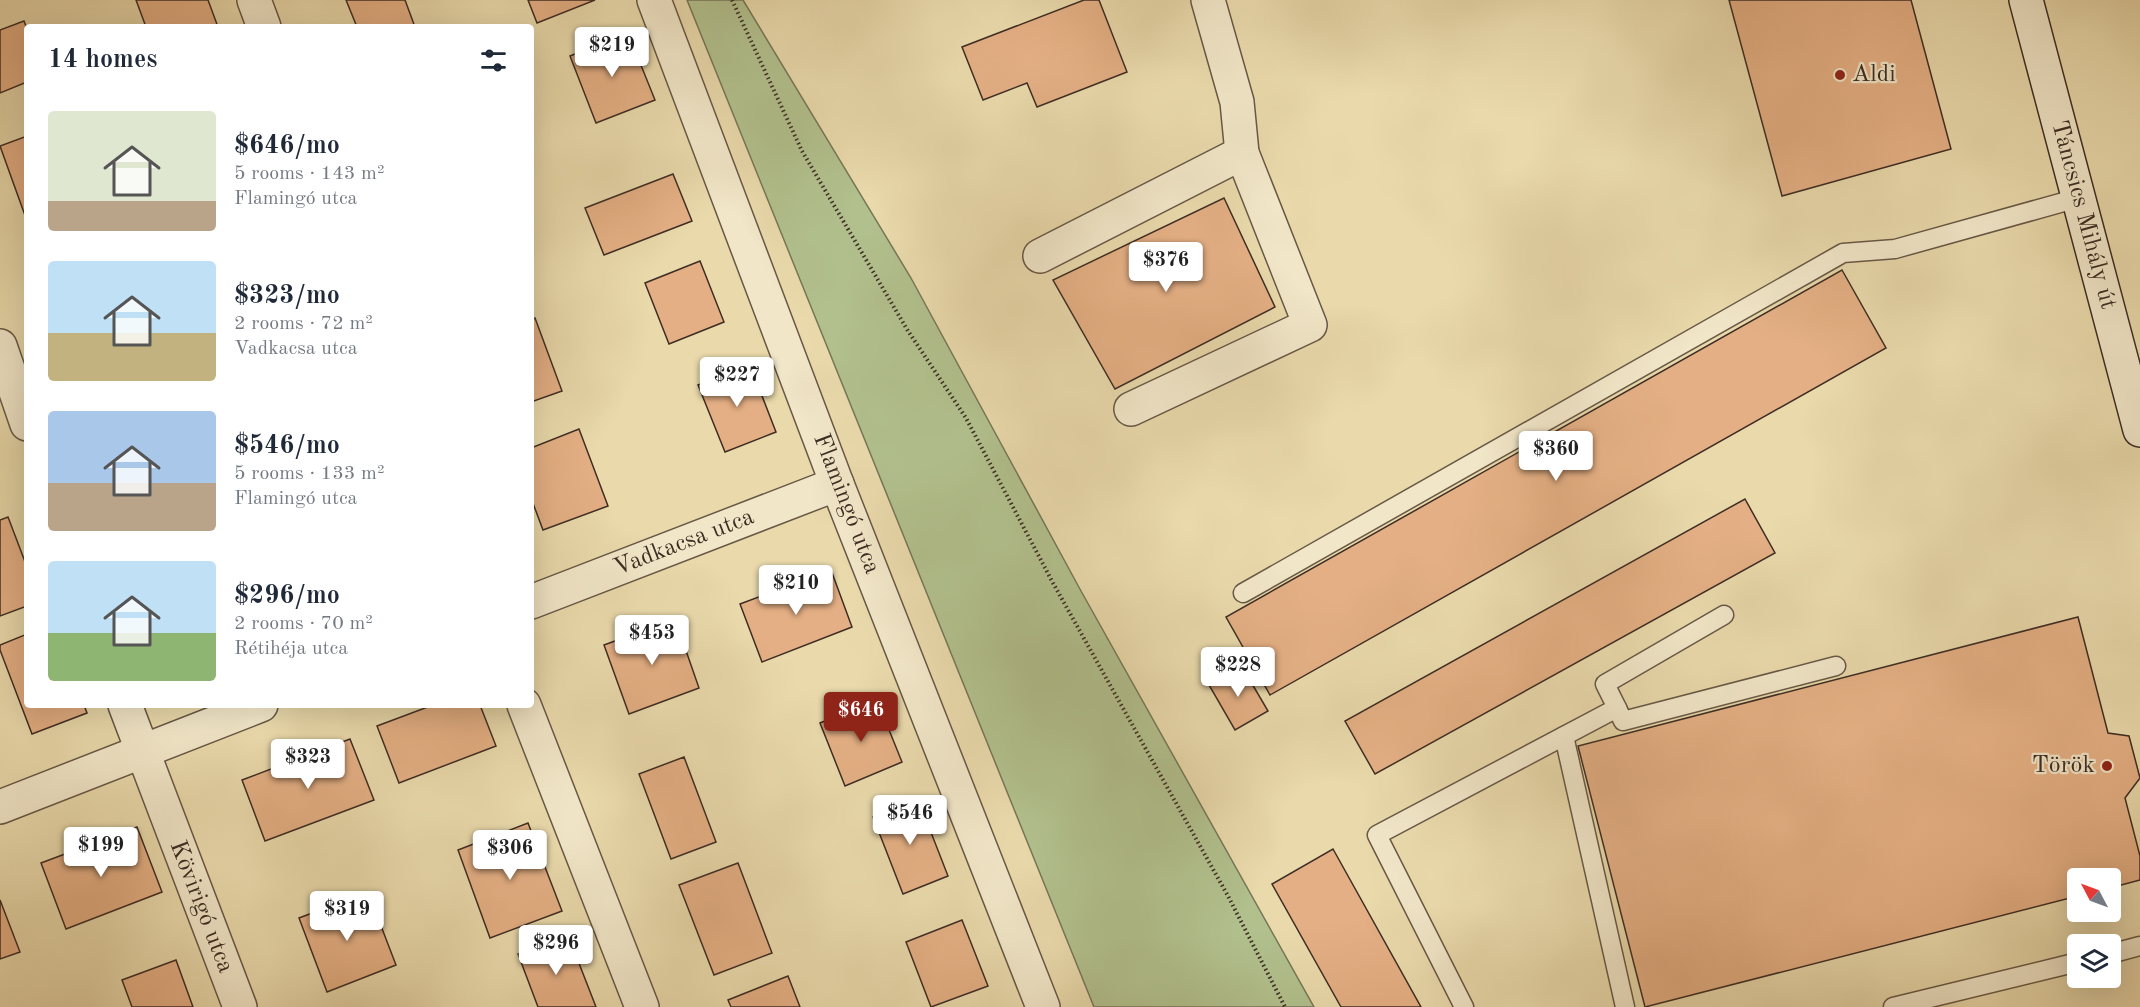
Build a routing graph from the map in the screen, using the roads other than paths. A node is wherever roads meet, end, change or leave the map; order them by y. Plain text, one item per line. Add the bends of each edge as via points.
1 (254, 0) edge
2 (654, 0) edge
3 (1208, 0) edge
4 (2026, 0) edge
5 (263, 24) edge
6 (1242, 153) junction
7 (2078, 198) junction
8 (1040, 256) dead end
9 (0, 346) edge
10 (1131, 409) dead end
11 (24, 415) edge
12 (2140, 430) edge
13 (837, 484) junction
14 (1243, 593) dead end
15 (534, 601) edge
16 (1725, 615) dead end
17 (1836, 666) dead end
18 (126, 708) edge
19 (253, 708) edge
20 (525, 708) edge
21 (1617, 708) junction
22 (1564, 735) junction
23 (141, 751) junction
24 (0, 807) edge
25 (2140, 946) edge
26 (2121, 951) edge
27 (2067, 965) edge
28 (240, 1007) edge
29 (642, 1007) edge
30 (1043, 1007) edge
31 (1464, 1007) edge
32 (1625, 1007) edge
33 (1893, 1007) edge

1 - 5 street
2 - 13 street, Flamingó utca
3 - 6 street via 1237,102
4 - 7 street, Táncsics Mihály út
6 - 8 street
6 - 10 street via 1310,325
7 - 12 street, Táncsics Mihály út
7 - 14 lane via 1895,249 1843,253
9 - 11 street
13 - 15 street, Vadkacsa utca
13 - 30 street, Flamingó utca
16 - 21 lane via 1605,684
17 - 21 lane via 1623,721
18 - 23 street, Kövirigó utca
19 - 23 street
20 - 29 street
21 - 22 lane
22 - 31 lane via 1377,835
22 - 32 lane
23 - 24 street
23 - 28 street, Kövirigó utca
25 - 26 lane
27 - 33 lane

